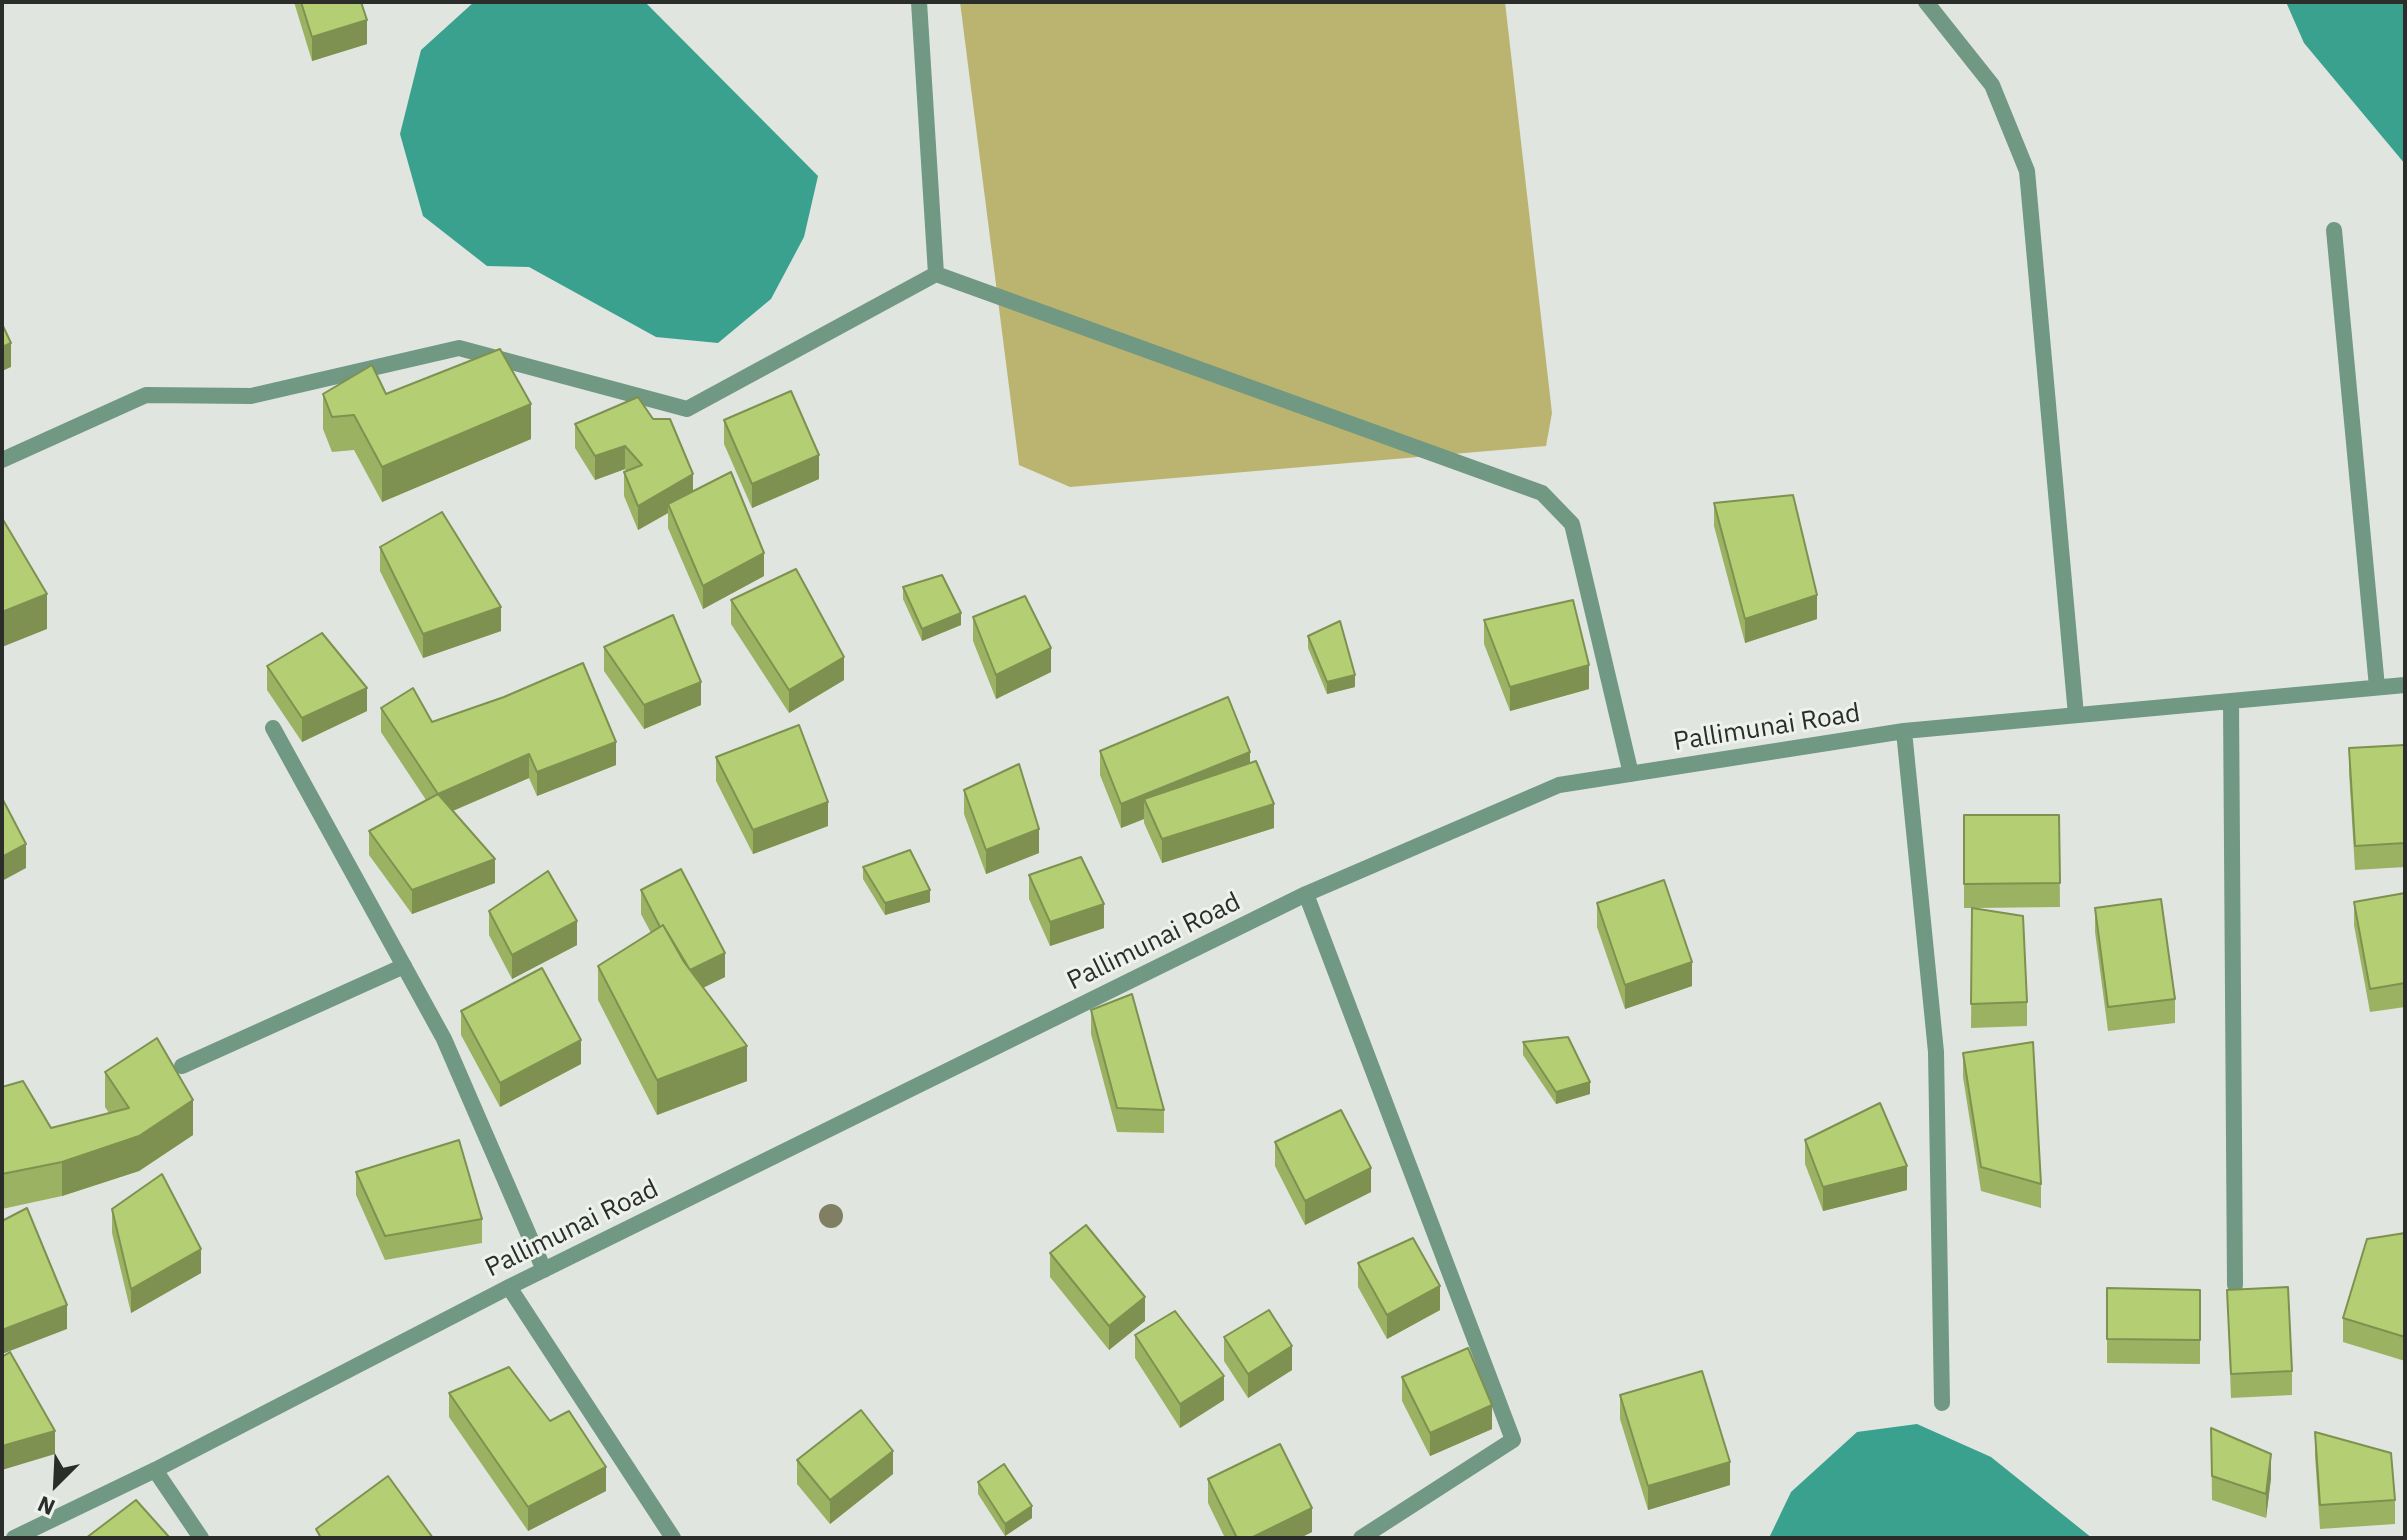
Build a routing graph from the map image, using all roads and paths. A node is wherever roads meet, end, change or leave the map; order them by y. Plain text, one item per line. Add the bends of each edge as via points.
1 (919, 2) edge
2 (1926, 2) edge
3 (2334, 230) dead end
4 (936, 274) junction
5 (2, 460) edge
6 (2405, 685) edge
7 (2377, 687) junction
8 (2231, 701) junction
9 (2076, 715) junction
10 (273, 728) dead end
11 (1904, 731) junction
12 (1631, 774) junction
13 (1306, 894) junction
14 (404, 966) junction
15 (182, 1066) dead end
16 (544, 1270) junction
17 (2235, 1285) dead end
18 (509, 1287) junction
19 (1942, 1403) dead end
20 (155, 1470) junction
21 (1366, 1536) edge
22 (14, 1538) edge
23 (201, 1538) edge
24 (673, 1538) edge

1 - 4 street
2 - 9 street via 1992,85 2027,171
3 - 7 street
4 - 5 street via 687,409 459,348 251,396 146,395
4 - 12 street via 1542,493 1572,524
6 - 7 street, Pallimunai Road
7 - 8 street, Pallimunai Road
8 - 9 street, Pallimunai Road
8 - 17 street
9 - 11 street, Pallimunai Road
10 - 14 street
11 - 12 street, Pallimunai Road
11 - 19 street via 1936,1052
12 - 13 street, Pallimunai Road via 1559,785
13 - 16 street, Pallimunai Road
13 - 21 street via 1513,1440
14 - 15 street
14 - 16 street via 444,1039
16 - 18 street, Pallimunai Road
18 - 20 street, Pallimunai Road
18 - 24 street
20 - 22 street, Pallimunai Road
20 - 23 street

